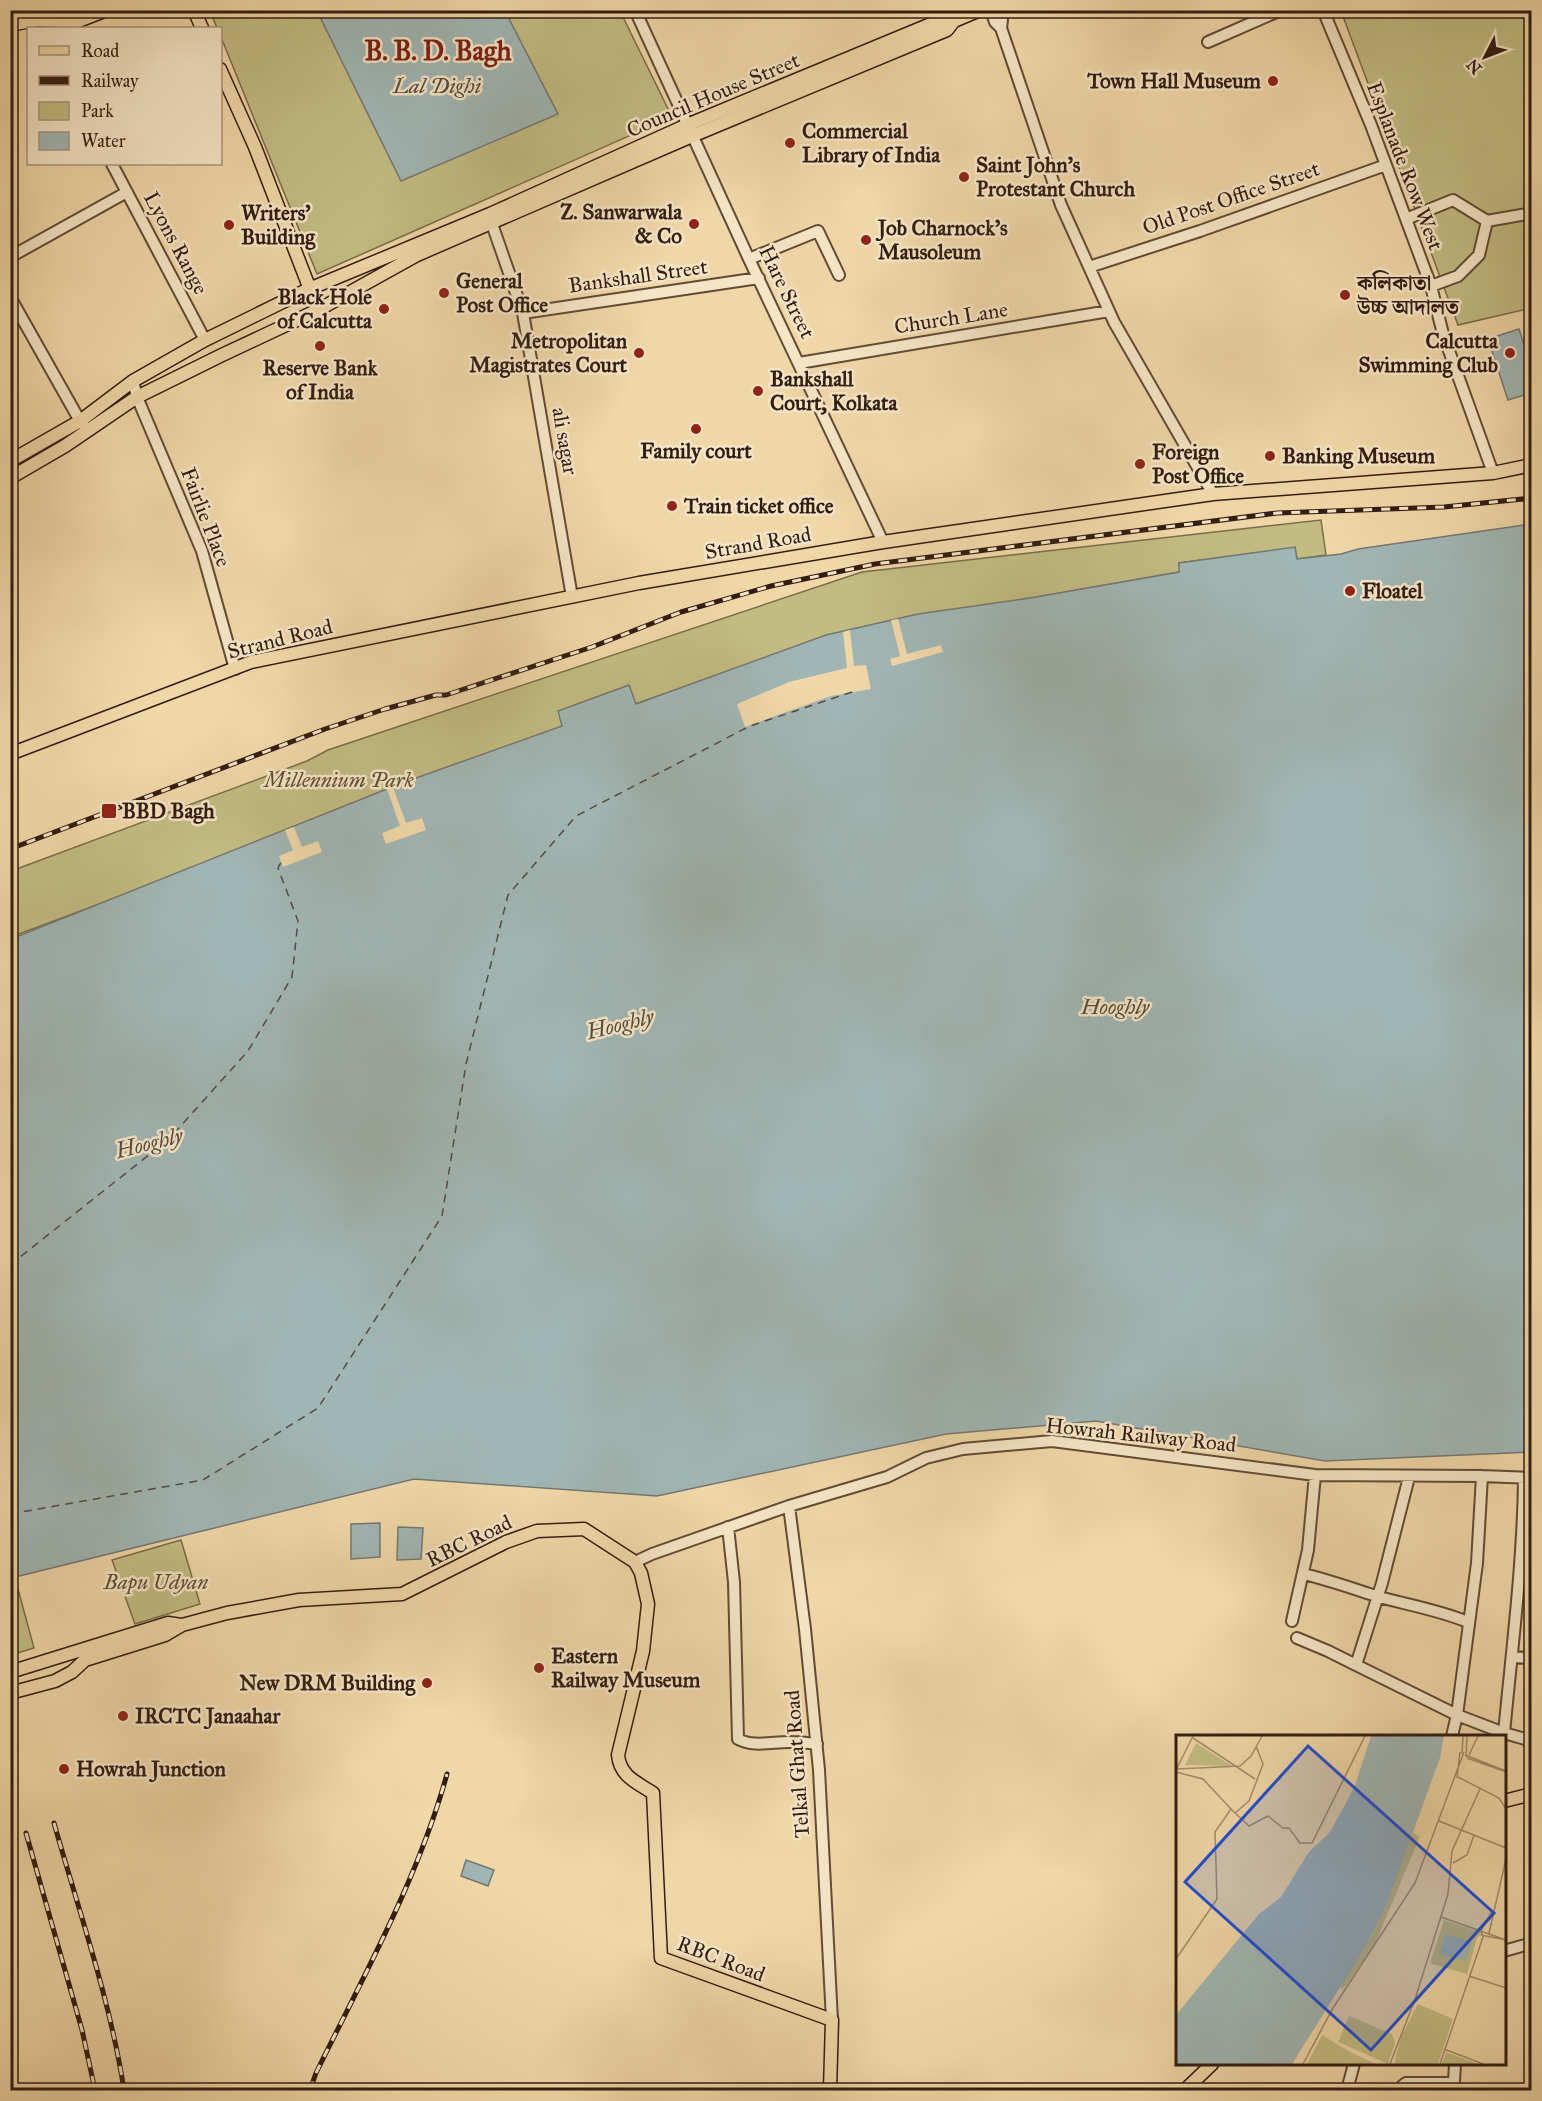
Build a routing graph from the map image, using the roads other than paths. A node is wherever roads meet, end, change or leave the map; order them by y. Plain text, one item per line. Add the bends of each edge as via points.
1 (15, 10) edge
2 (107, 10) edge
3 (194, 10) edge
4 (635, 10) edge
5 (980, 10) edge
6 (991, 10) edge
7 (999, 10) edge
8 (1281, 10) edge
9 (1323, 10) edge
10 (10, 16) edge
11 (39, 24) edge
12 (10, 26) edge
13 (202, 27) edge
14 (1001, 28) junction
15 (1208, 42) dead end
16 (222, 73) edge
17 (690, 130) junction
18 (113, 165) edge
19 (1386, 165) junction
20 (128, 192) junction
21 (1532, 213) edge
22 (491, 219) junction
23 (1406, 219) junction
24 (1488, 221) junction
25 (10, 257) edge
26 (749, 259) junction
27 (1089, 267) junction
28 (839, 275) dead end
29 (759, 278) junction
30 (1431, 286) junction
31 (309, 289) junction
32 (10, 297) edge
33 (318, 310) junction
34 (1109, 311) junction
35 (523, 313) junction
36 (205, 340) junction
37 (799, 363) junction
38 (133, 381) junction
39 (137, 398) junction
40 (80, 421) junction
41 (88, 430) junction
42 (10, 461) edge
43 (1532, 465) edge
44 (1493, 473) junction
45 (10, 478) edge
46 (1213, 494) junction
47 (884, 542) junction
48 (572, 597) junction
49 (235, 669) junction
50 (10, 754) edge
51 (1315, 1475) junction
52 (1482, 1476) junction
53 (1409, 1477) junction
54 (1528, 1479) edge
55 (789, 1506) junction
56 (728, 1527) junction
57 (635, 1562) junction
58 (1304, 1574) junction
59 (1378, 1596) junction
60 (1292, 1621) dead end
61 (1468, 1622) junction
62 (182, 1625) junction
63 (1297, 1638) dead end
64 (1512, 1657) junction
65 (1532, 1658) edge
66 (1356, 1665) junction
67 (10, 1672) edge
68 (10, 1693) edge
69 (1457, 1715) junction
70 (1504, 1733) junction
71 (1452, 1735) edge
72 (1532, 1741) edge
73 (817, 1744) junction
74 (1532, 1794) edge
75 (1506, 1800) edge
76 (1532, 1943) edge
77 (1506, 1950) edge
78 (832, 2020) junction
79 (1211, 2065) edge
80 (1354, 2065) edge
81 (1455, 2065) edge
82 (830, 2091) edge
83 (1185, 2091) edge
84 (1347, 2091) edge
85 (1402, 2091) edge

1 - 10 main road
2 - 11 main road via 76,22
3 - 13 main road
4 - 17 street, Hare Street
5 - 17 main road, Council House Street via 954,21 947,30
6 - 14 street
7 - 14 street
8 - 15 street
9 - 19 street, Esplanade Row West
11 - 12 main road
14 - 27 street via 1061,205
16 - 31 main road via 255,147
17 - 22 main road, Council House Street
17 - 26 street, Hare Street
18 - 20 street, Lyons Range
19 - 23 street, Esplanade Row West
19 - 27 street, Old Post Office Street
20 - 25 street
20 - 36 street, Lyons Range
21 - 24 street
22 - 31 main road
22 - 33 main road
22 - 35 street, ali sagar
23 - 24 street via 1453,200
23 - 30 street, Esplanade Row West
24 - 30 street via 1479,255 1458,276
26 - 28 street via 818,231
26 - 29 street, Hare Street
27 - 34 street
29 - 35 street, Bankshall Street
29 - 37 street, Hare Street
30 - 44 street, Esplanade Row West via 1443,334
31 - 33 main road
31 - 36 main road
32 - 40 street
33 - 39 main road
34 - 37 street, Church Lane
34 - 46 street
35 - 48 street, ali sagar
36 - 38 main road
37 - 47 street, Hare Street
38 - 39 street, Fairlie Place
38 - 40 main road
39 - 41 main road
39 - 49 street, Fairlie Place via 202,551
40 - 41 street
40 - 42 main road
41 - 45 main road
43 - 44 main road, Strand Road
44 - 46 main road, Strand Road
46 - 47 main road, Strand Road
47 - 48 main road, Strand Road
48 - 49 main road, Strand Road via 251,662
49 - 50 main road, Strand Road
51 - 53 street, Howrah Railway Road
51 - 55 street, Howrah Railway Road via 1052,1441 963,1449 926,1458 887,1476
51 - 58 street
52 - 53 street, Howrah Railway Road
52 - 54 street, Howrah Railway Road
52 - 61 street via 1477,1563
53 - 59 street
54 - 64 street
55 - 56 street, Howrah Railway Road
55 - 73 street, Telkal Ghat Road
56 - 57 street, Howrah Railway Road
56 - 73 street via 734,1582 738,1739 744,1743
57 - 62 main road, RBC Road via 584,1529 537,1531 506,1542 402,1594 299,1600
57 - 78 main road, RBC Road via 648,1604 643,1650 618,1755 619,1766 628,1778 653,1793 661,1958
58 - 59 street
58 - 60 street
59 - 61 street
59 - 66 street
61 - 69 street
62 - 67 main road, RBC Road via 168,1623
62 - 68 main road, RBC Road via 165,1635 85,1660 55,1681
63 - 66 street
64 - 65 street
64 - 70 street
66 - 69 street
69 - 70 street
69 - 71 street
70 - 72 street
73 - 78 street, Telkal Ghat Road
74 - 75 main road
76 - 77 street
78 - 82 main road
79 - 83 main road
80 - 84 street
81 - 85 street via 1452,2083 1406,2083

